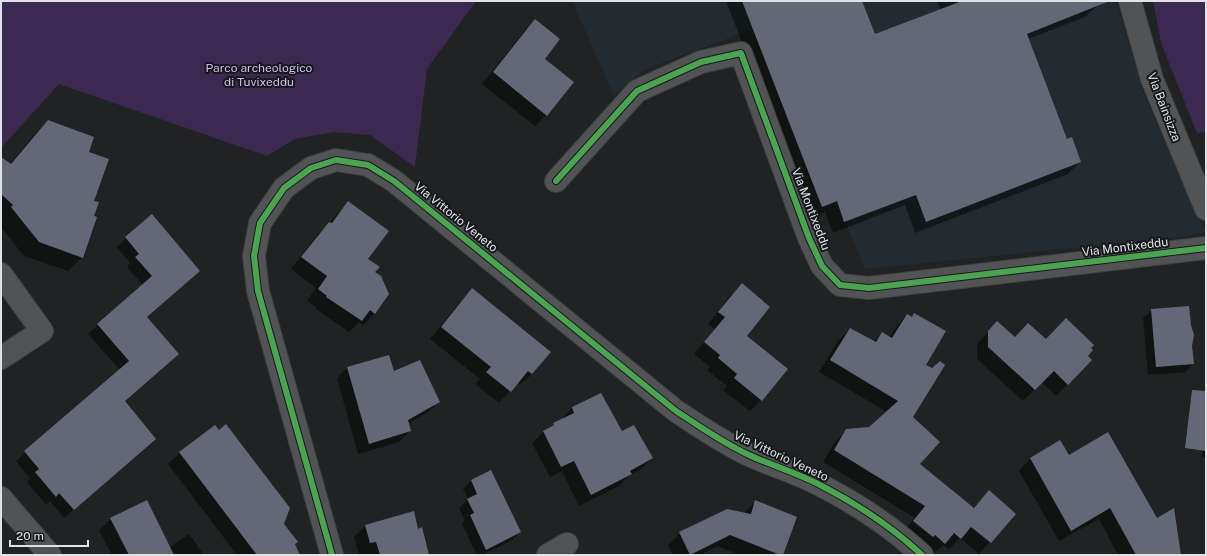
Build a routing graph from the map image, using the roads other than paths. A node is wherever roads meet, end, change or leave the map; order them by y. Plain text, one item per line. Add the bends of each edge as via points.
1 (1130, 1) edge
2 (556, 181) dead end
3 (1206, 209) edge
4 (1206, 248) edge
5 (1, 274) edge
6 (1, 358) edge
7 (1, 498) edge
8 (567, 544) dead end
9 (50, 555) edge
10 (332, 555) edge
11 (548, 555) edge
12 (922, 555) edge

1 - 3 street, Via Bainsizza via 1152,79
2 - 4 street, Via Montixeddu via 637,91 701,62 741,53 809,238 822,266 840,285 869,288
5 - 6 street via 42,331
7 - 9 street
8 - 11 street
10 - 12 street, Via Vittorio Veneto via 258,291 254,256 260,223 284,188 311,168 336,160 368,164 394,180 676,411 748,455 822,486 873,516

